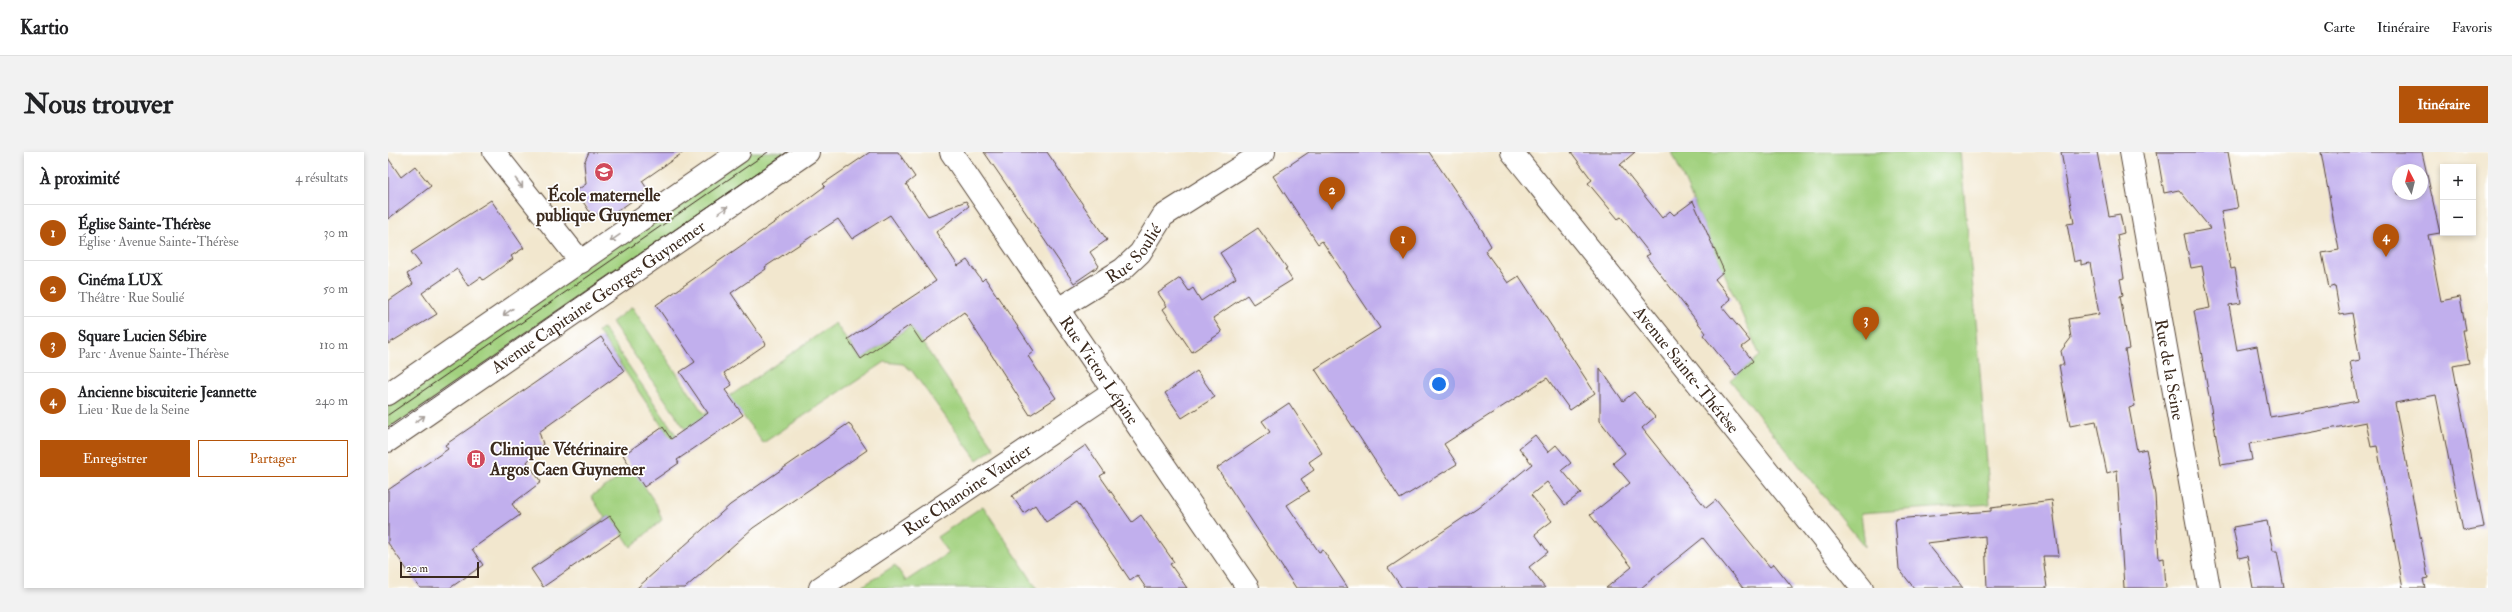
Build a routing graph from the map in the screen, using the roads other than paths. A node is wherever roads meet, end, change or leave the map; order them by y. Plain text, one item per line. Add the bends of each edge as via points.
1 (494, 152) edge
2 (740, 152) edge
3 (808, 152) edge
4 (951, 152) edge
5 (1264, 152) edge
6 (1512, 152) edge
7 (2131, 152) edge
8 (581, 262) junction
9 (1058, 309) junction
10 (1114, 391) junction
11 (388, 394) edge
12 (388, 442) edge
13 (820, 588) edge
14 (1248, 588) edge
15 (1862, 588) edge
16 (2209, 588) edge

1 -> 8 street
2 -> 8 street
12 -> 3 street, Avenue Capitaine Georges Guynemer
4 - 9 street, Rue Victor Lépine
5 - 9 street, Rue Soulié via 1163,216 1140,253 1123,269
6 - 15 street, Avenue Sainte-Thérèse
7 - 16 street, Rue de la Seine
8 -> 11 street
9 - 10 street, Rue Victor Lépine
10 - 13 street, Rue Chanoine Vautier
10 - 14 street, Rue Victor Lépine

